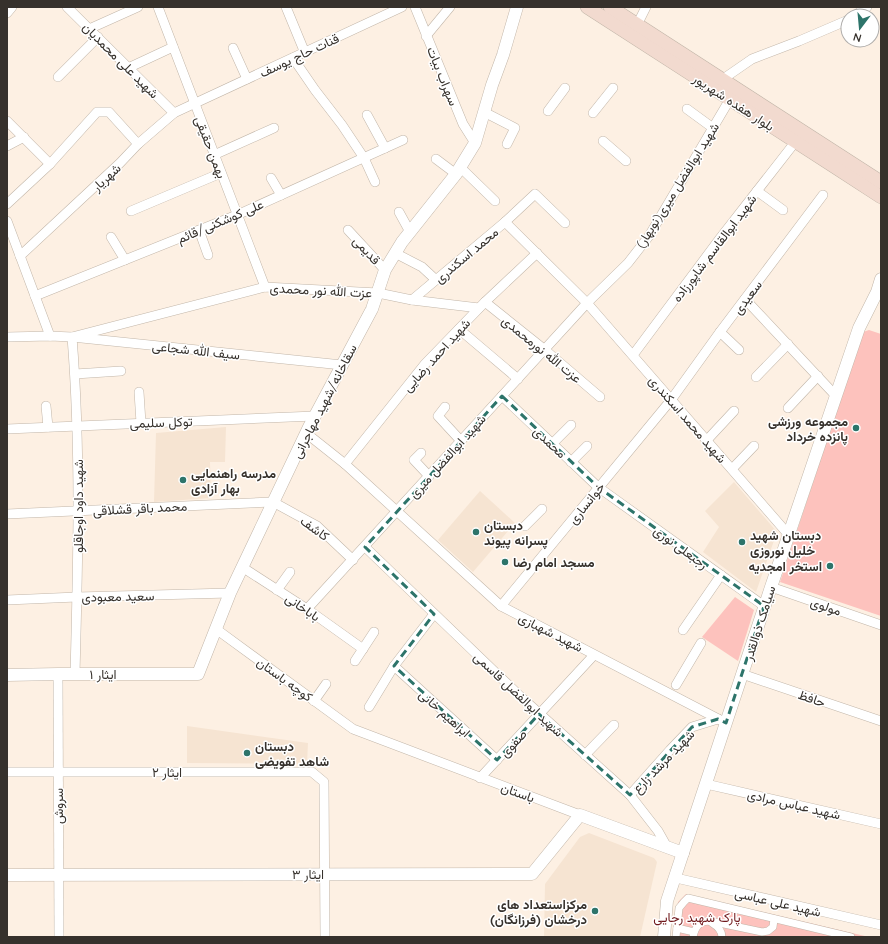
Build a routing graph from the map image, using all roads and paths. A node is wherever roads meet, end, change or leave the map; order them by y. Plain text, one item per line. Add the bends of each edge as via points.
1 (12, 7) edge
2 (67, 7) edge
3 (138, 7) edge
4 (158, 7) edge
5 (286, 7) edge
6 (402, 7) edge
7 (415, 7) edge
8 (450, 7) edge
9 (517, 7) edge
10 (586, 7) edge
11 (610, 7) edge
12 (646, 7) edge
13 (7, 13) edge
14 (840, 23) edge
15 (637, 25) junction
16 (89, 29) junction
17 (426, 36) junction
18 (98, 38) junction
19 (173, 47) junction
20 (233, 48) dead end
21 (305, 53) junction
22 (293, 58) junction
23 (128, 68) junction
24 (58, 78) dead end
25 (247, 79) junction
26 (723, 79) junction
27 (565, 88) dead end
28 (613, 88) dead end
29 (730, 99) junction
30 (195, 103) junction
31 (687, 109) dead end
32 (548, 111) dead end
33 (484, 112) junction
34 (174, 113) junction
35 (593, 113) dead end
36 (367, 115) dead end
37 (7, 121) edge
38 (274, 128) dead end
39 (713, 128) junction
40 (24, 137) junction
41 (403, 140) dead end
42 (603, 141) dead end
43 (796, 141) junction
44 (475, 143) junction
45 (138, 144) junction
46 (507, 144) dead end
47 (7, 146) edge
48 (385, 148) junction
49 (214, 155) junction
50 (364, 158) junction
51 (436, 159) dead end
52 (626, 161) dead end
53 (50, 164) junction
54 (458, 171) junction
55 (221, 173) junction
56 (271, 178) dead end
57 (375, 182) dead end
58 (881, 182) edge
59 (757, 191) junction
60 (281, 195) junction
61 (823, 195) dead end
62 (881, 197) edge
63 (495, 201) dead end
64 (7, 204) edge
65 (783, 210) dead end
66 (131, 211) dead end
67 (399, 212) dead end
68 (237, 215) junction
69 (7, 221) edge
70 (505, 222) junction
71 (565, 223) dead end
72 (199, 230) junction
73 (348, 230) dead end
74 (410, 232) junction
75 (111, 237) dead end
76 (395, 253) junction
77 (537, 254) junction
78 (208, 255) dead end
79 (20, 256) junction
80 (125, 260) junction
81 (385, 270) junction
82 (881, 279) edge
83 (436, 280) junction
84 (265, 287) junction
85 (880, 292) edge
86 (378, 293) junction
87 (35, 296) junction
88 (745, 299) junction
89 (412, 300) junction
90 (587, 303) junction
91 (482, 305) junction
92 (459, 329) junction
93 (720, 332) junction
94 (50, 336) junction
95 (7, 337) edge
96 (72, 337) junction
97 (788, 344) junction
98 (545, 350) junction
99 (739, 350) dead end
100 (632, 355) junction
101 (342, 365) junction
102 (121, 371) dead end
103 (75, 374) junction
104 (818, 376) junction
105 (756, 377) dead end
106 (518, 379) junction
107 (139, 392) dead end
108 (502, 396) junction
109 (836, 396) junction
110 (600, 397) dead end
111 (671, 400) junction
112 (46, 406) dead end
113 (445, 407) dead end
114 (788, 408) dead end
115 (734, 411) dead end
116 (315, 416) junction
117 (141, 423) junction
118 (78, 426) junction
119 (571, 426) dead end
120 (48, 427) junction
121 (7, 429) edge
122 (306, 433) junction
123 (707, 440) junction
124 (461, 441) junction
125 (552, 444) junction
126 (587, 446) dead end
127 (754, 446) dead end
128 (421, 453) dead end
129 (571, 462) junction
130 (345, 464) junction
131 (732, 469) junction
132 (429, 476) junction
133 (598, 487) junction
134 (273, 502) junction
135 (542, 509) dead end
136 (78, 511) junction
137 (397, 511) junction
138 (7, 514) edge
139 (525, 526) dead end
140 (788, 534) junction
141 (365, 546) junction
142 (353, 560) junction
143 (242, 567) junction
144 (290, 572) dead end
145 (720, 575) junction
146 (770, 587) junction
147 (277, 590) junction
148 (230, 594) junction
149 (77, 597) junction
150 (7, 600) edge
151 (501, 606) junction
152 (764, 606) junction
153 (307, 610) junction
154 (434, 614) junction
155 (881, 625) edge
156 (216, 629) junction
157 (682, 630) dead end
158 (374, 632) dead end
159 (701, 644) dead end
160 (363, 649) junction
161 (594, 655) junction
162 (355, 661) dead end
163 (394, 666) junction
164 (58, 674) junction
165 (75, 674) junction
166 (198, 674) joint
167 (742, 674) junction
168 (7, 676) edge
169 (326, 684) dead end
170 (676, 685) dead end
171 (314, 701) junction
172 (369, 707) dead end
173 (539, 714) junction
174 (722, 721) junction
175 (881, 721) edge
176 (614, 725) dead end
177 (354, 729) joint
178 (585, 755) junction
179 (497, 760) junction
180 (7, 772) edge
181 (58, 772) junction
182 (480, 778) junction
183 (706, 784) junction
184 (630, 795) junction
185 (580, 815) junction
186 (881, 824) edge
187 (667, 847) junction
188 (684, 853) junction
189 (325, 874) junction
190 (7, 875) edge
191 (59, 875) junction
192 (676, 878) junction
193 (774, 919) junction
194 (710, 921) junction
195 (881, 925) edge
196 (677, 928) junction
197 (694, 935) edge
198 (59, 937) edge
199 (325, 937) edge
200 (664, 937) edge
201 (676, 937) edge
202 (722, 937) edge
203 (851, 937) edge

1 - 13 street
2 - 16 street, شهید علی محمدیان
3 - 16 street
4 - 19 street, بهمن حقیقی
5 - 21 street
6 - 21 street, قنات حاج یوسف
7 - 17 street, سهراب بیات
8 - 17 street
9 - 33 street, سقاخانه/شهید مهاجرانی
10 - 29 main road, بلوار هفده شهریور
11 - 15 main road, بلوار هفده شهریور
12 - 15 street
14 - 26 street via 752,59
15 - 26 main road, بلوار هفده شهریور
16 - 18 street, شهید علی محمدیان
17 - 44 street, سهراب بیات via 463,124
18 - 23 street, شهید علی محمدیان
18 - 24 street
19 - 23 street
19 - 30 street, بهمن حقیقی
20 - 25 street
21 - 22 street, قنات حاج یوسف
22 - 25 street, قنات حاج یوسف
22 - 50 street
23 - 34 street, شهید علی محمدیان
25 - 30 street, قنات حاج یوسف
26 - 58 main road, بلوار هفده شهریور
27 - 32 street
28 - 35 street
29 - 39 street, شهید ابوالفضل میری(نوبهار)
29 - 43 main road, بلوار هفده شهریور
30 - 34 street, شهریار
30 - 49 street, بهمن حقیقی
31 - 39 street
33 - 44 street, سقاخانه/شهید مهاجرانی
33 - 46 street via 515,128
34 - 45 street, شهریار
36 - 48 street
37 - 40 street
38 - 49 street
39 - 90 street, شهید ابوالفضل میری(نوبهار) via 649,236 628,263
40 - 47 street
40 - 53 street
41 - 48 street, علی کوشکنی/قائم
42 - 52 street
43 - 59 street, شهید ابوالقاسم شاپورزاده
43 - 62 main road, بلوار هفده شهریور
44 - 54 street, سقاخانه/شهید مهاجرانی
45 - 53 street via 109,112 97,112
45 - 79 street, شهریار
48 - 50 street, علی کوشکنی/قائم
49 - 55 street, بهمن حقیقی
50 - 57 street
50 - 60 street, علی کوشکنی/قائم
51 - 54 street
53 - 64 street
54 - 63 street
54 - 74 street, سقاخانه/شهید مهاجرانی
55 - 66 street
55 - 68 street, بهمن حقیقی
56 - 60 street
59 - 65 street
59 - 100 street, شهید ابوالقاسم شاپورزاده
60 - 68 street, علی کوشکنی/قائم
61 - 88 street, سعیدی
67 - 74 street
68 - 72 street, علی کوشکنی/قائم
68 - 84 street, بهمن حقیقی
69 - 79 street
70 - 71 street via 535,194
70 - 77 street, محمد اسکندری
70 - 83 street, محمد اسکندری
72 - 78 street
72 - 80 street, علی کوشکنی/قائم
73 - 81 street, قدیمی
74 - 76 street, سقاخانه/شهید مهاجرانی
75 - 80 street
76 - 81 street, سقاخانه/شهید مهاجرانی
76 - 83 street via 422,267
77 - 90 street, محمد اسکندری
77 - 91 street, شهید احمد رضایی
79 - 87 street
80 - 87 street, علی کوشکنی/قائم
81 - 86 street, سقاخانه/شهید مهاجرانی
82 - 85 street, سیامک ذوالقدر
83 - 89 street, محمد اسکندری
84 - 86 street, عزت الله نور محمدی
84 - 96 street, عزت الله نور محمدی
85 - 109 street, سیامک ذوالقدر via 859,328
86 - 89 street, عزت الله نور محمدی
86 - 101 street, سقاخانه/شهید مهاجرانی
87 - 94 street
88 - 93 street, سعیدی
88 - 97 street
89 - 91 street, عزت الله نور محمدی
90 - 98 street, شهید ابوالفضل میری
90 - 100 street, شهید محمد اسکندری
91 - 92 street, شهید احمد رضایی
91 - 98 street, عزت الله نورمحمدی
92 - 106 street
92 - 130 street, شهید احمد رضایی via 424,365
93 - 99 street
93 - 111 street, سعیدی
94 - 95 street, سیف الله شجاعی
94 - 96 street, سیف الله شجاعی
96 - 101 street, سیف الله شجاعی
96 - 103 street, شهید داود اوجاقلو
97 - 104 street
97 - 105 street
98 - 106 street, شهید ابوالفضل میری
98 - 110 street, عزت الله نورمحمدی
100 - 111 street, شهید محمد اسکندری
101 - 116 street, سقاخانه/شهید مهاجرانی
102 - 103 street
103 - 118 street, شهید داود اوجاقلو
104 - 109 street
104 - 114 street
106 - 108 street, شهید ابوالفضل میری
107 - 117 street
108 - 124 street, شهید ابوالفضل میری
108 - 125 street, محمدی
109 - 140 street, سیامک ذوالقدر
111 - 123 street, شهید محمد اسکندری
111 - 133 street, خوانساری
112 - 120 street
113 - 124 street via 438,416
115 - 123 street
116 - 117 street, توکل سلیمی
116 - 122 street, سقاخانه/شهید مهاجرانی
117 - 118 street, توکل سلیمی
118 - 120 street, توکل سلیمی
118 - 136 street, شهید داود اوجاقلو
119 - 125 street
120 - 121 street, توکل سلیمی
122 - 130 street, شهید شهبازی
122 - 134 street, سقاخانه/شهید مهاجرانی
123 - 131 street, شهید محمد اسکندری
124 - 132 street, شهید ابوالفضل میری
125 - 129 street, محمدی
126 - 129 street
127 - 131 street
128 - 132 street via 414,460
129 - 133 street, محمدی
130 - 137 street, شهید شهبازی
131 - 140 street, شهید محمد اسکندری
132 - 137 street, شهید ابوالفضل میری
133 - 145 street, رجبعلی نوری
133 - 151 street, خوانساری
134 - 136 street, محمد باقر قشلاقی
134 - 142 street, کاشف via 317,526
134 - 143 street, سقاخانه/شهید مهاجرانی
135 - 139 street
136 - 138 street, محمد باقر قشلاقی
136 - 149 street, شهید داود اوجاقلو
137 - 141 street, شهید ابوالفضل میری
137 - 151 street, شهید شهبازی
140 - 146 street, سیامک ذوالقدر
141 - 142 street, شهید ابوالفضل میری
141 - 154 street, شهید ابوالفضل قاسمی
142 - 153 street, شهید ابوالفضل میری
143 - 147 street, باباخانی
143 - 148 street, سقاخانه/شهید مهاجرانی
144 - 147 street
145 - 152 street, رجبعلی نوری
145 - 157 street
146 - 152 street, سیامک ذوالقدر
146 - 155 street, مولوی
147 - 153 street, باباخانی
148 - 149 street, سعید معبودی
148 - 156 street, سقاخانه/شهید مهاجرانی
149 - 150 street, سعید معبودی
149 - 165 street, شهید داود اوجاقلو
151 - 161 street, شهید شهبازی
152 - 167 street, سیامک ذوالقدر
153 - 160 street, باباخانی
154 - 163 street
154 - 173 street, شهید ابوالفضل قاسمی
156 - 166 street, سقاخانه/شهید مهاجرانی
156 - 171 street, کوچه باستان
158 - 160 street
159 - 170 street
160 - 162 street
161 - 173 street, صفوی
161 - 174 street, شهید شهبازی
163 - 172 street
163 - 179 street, ابراهیم خانی
164 - 165 street, ایثار ۱
164 - 168 street, ایثار ۱
164 - 181 street, سروش
165 - 166 street, ایثار ۱
167 - 174 street, سیامک ذوالقدر
167 - 175 street, حافظ
169 - 171 street
171 - 177 street, کوچه باستان
173 - 178 street, شهید ابوالفضل قاسمی
173 - 179 street, صفوی
174 - 183 street, سیامک ذوالقدر
174 - 184 street, شهید مرشد زارع via 692,727
176 - 178 street
177 - 182 street, باستان
178 - 184 street, شهید ابوالفضل قاسمی
179 - 182 street, صفوی
180 - 181 street, ایثار ۲
181 - 189 street, ایثار ۲ via 312,772 324,782
181 - 191 street, سروش
182 - 185 street, باستان
183 - 186 street, شهید عباس مرادی
183 - 188 street, سیامک ذوالقدر
184 - 187 street, شهید ابوالفضل قاسمی
185 - 187 street, باستان
185 - 189 street, ایثار ۳ via 532,874
187 - 188 street, باستان
188 - 192 street, سیامک ذوالقدر
189 - 191 street, ایثار ۳
189 - 199 street
190 - 191 street, ایثار ۳
191 - 198 street, سروش
192 - 195 street, شهید علی عباسی
192 - 200 street, سیامک ذوالقدر via 667,902
193 - 194 street via 773,926 762,932
193 - 196 street via 688,898 679,908
193 - 203 street
194 - 197 street via 701,922
194 - 202 street via 720,929
196 - 197 street
196 - 201 street

